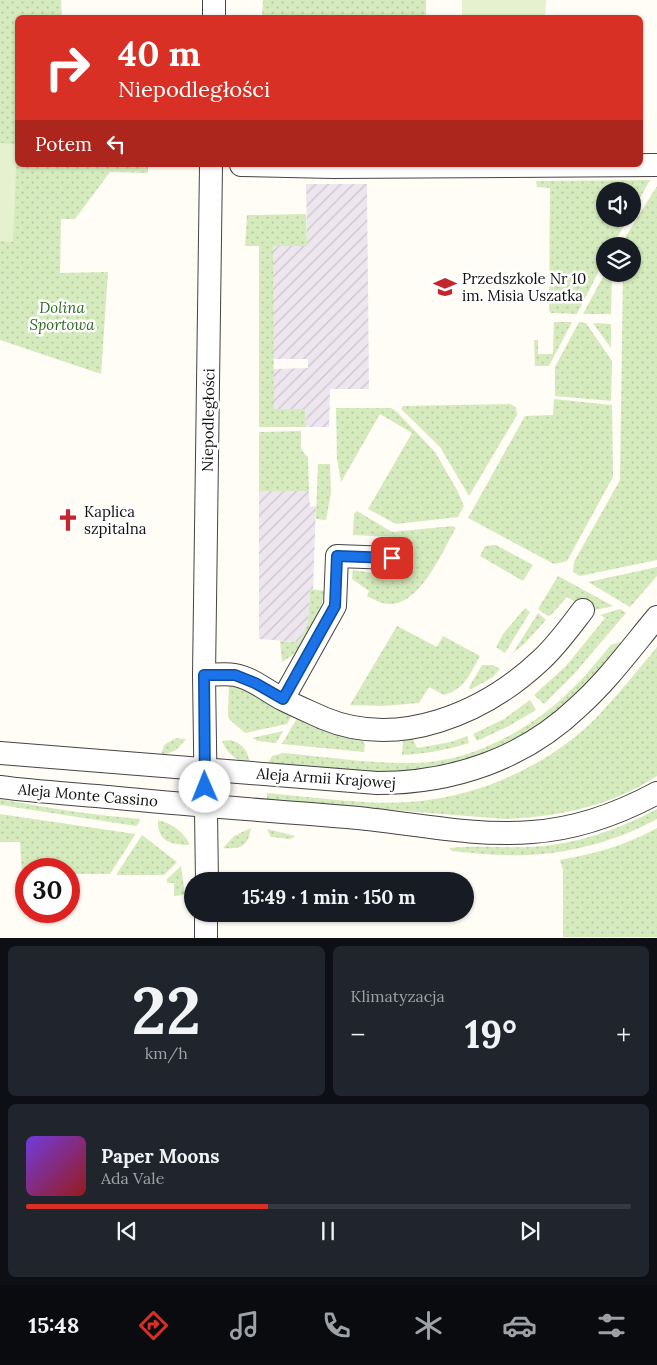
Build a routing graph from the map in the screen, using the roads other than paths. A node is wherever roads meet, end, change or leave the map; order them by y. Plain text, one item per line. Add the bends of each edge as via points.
1 (214, 0) edge
2 (214, 15) edge
3 (643, 165) edge
4 (657, 165) edge
5 (211, 167) edge
6 (392, 558) dead end
7 (583, 610) dead end
8 (657, 616) edge
9 (204, 675) junction
10 (283, 699) junction
11 (0, 753) edge
12 (204, 770) junction
13 (0, 787) edge
14 (657, 793) edge
15 (205, 805) junction
16 (206, 872) edge
17 (206, 922) edge
18 (206, 938) edge

1 - 2 street
3 - 4 street
5 - 9 street, Niepodległości
6 - 10 street via 337,556 335,606
7 - 10 street via 552,649 522,676 489,700 442,721 405,729 365,730 325,719
8 - 12 street, Aleja Armii Krajowej via 571,714 527,746 476,769 431,780 382,784
9 - 10 street via 235,675
9 - 12 street, Niepodległości
11 - 12 street
12 - 15 street, Niepodległości
13 - 15 street, Aleja Monte Cassino
14 - 15 street via 597,820 532,832 473,831
15 - 16 street, Niepodległości
17 - 18 street

